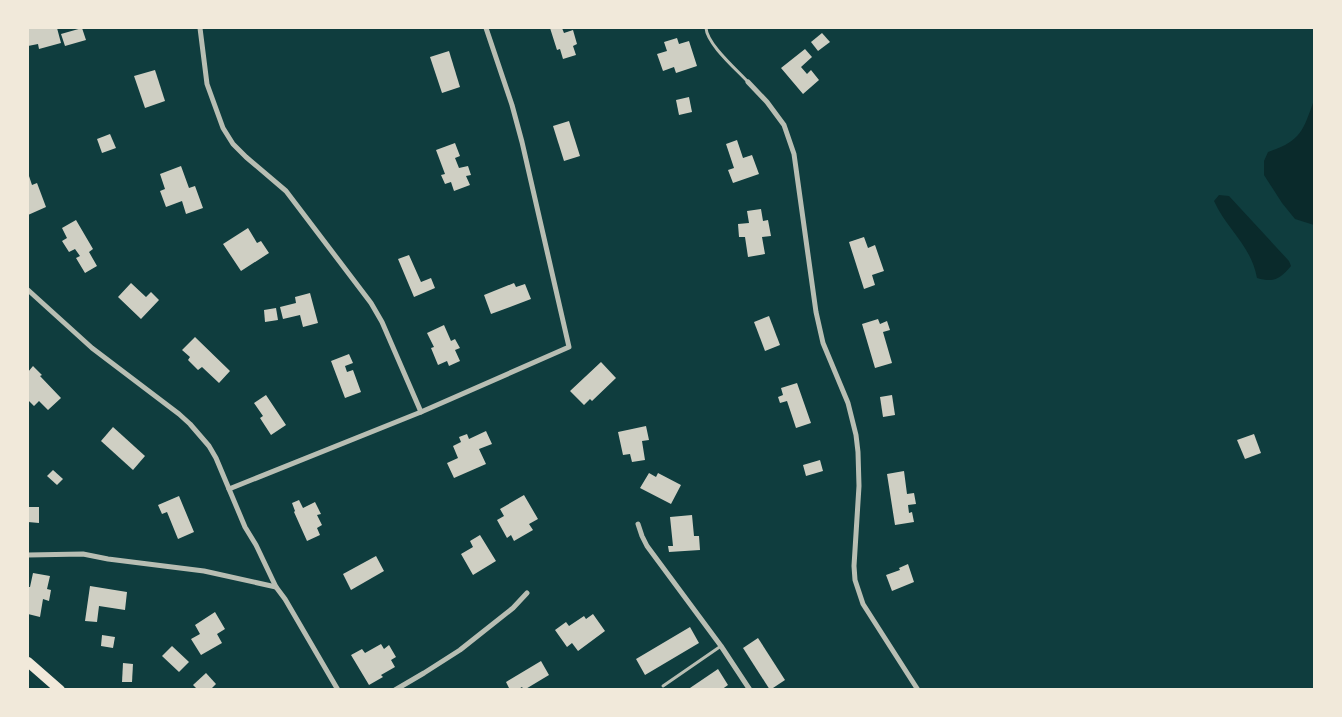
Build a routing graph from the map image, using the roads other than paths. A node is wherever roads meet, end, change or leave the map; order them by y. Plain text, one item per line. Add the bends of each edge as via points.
1 (200, 28) edge
2 (486, 28) edge
3 (706, 28) edge
4 (748, 82) joint
5 (28, 290) edge
6 (421, 412) junction
7 (229, 489) junction
8 (638, 524) dead end
9 (28, 555) edge
10 (276, 587) junction
11 (527, 593) dead end
12 (721, 646) junction
13 (28, 662) edge
14 (663, 686) dead end
15 (60, 690) edge
16 (338, 690) edge
17 (396, 690) edge
18 (750, 690) edge
19 (918, 690) edge

1 - 6 street via 206,84 223,128 246,157 286,191 371,303
2 - 6 street via 522,142 569,347
3 - 4 lane via 720,51
4 - 19 street via 784,125 794,154 816,312 823,343 848,403 856,435 859,486 854,566 858,592
5 - 7 street via 92,348 190,424 209,446
6 - 7 street
7 - 10 street
8 - 12 street via 647,546
9 - 10 street via 82,554 204,571
10 - 16 street
11 - 17 street via 460,650
12 - 14 lane
12 - 18 street
13 - 15 main road

